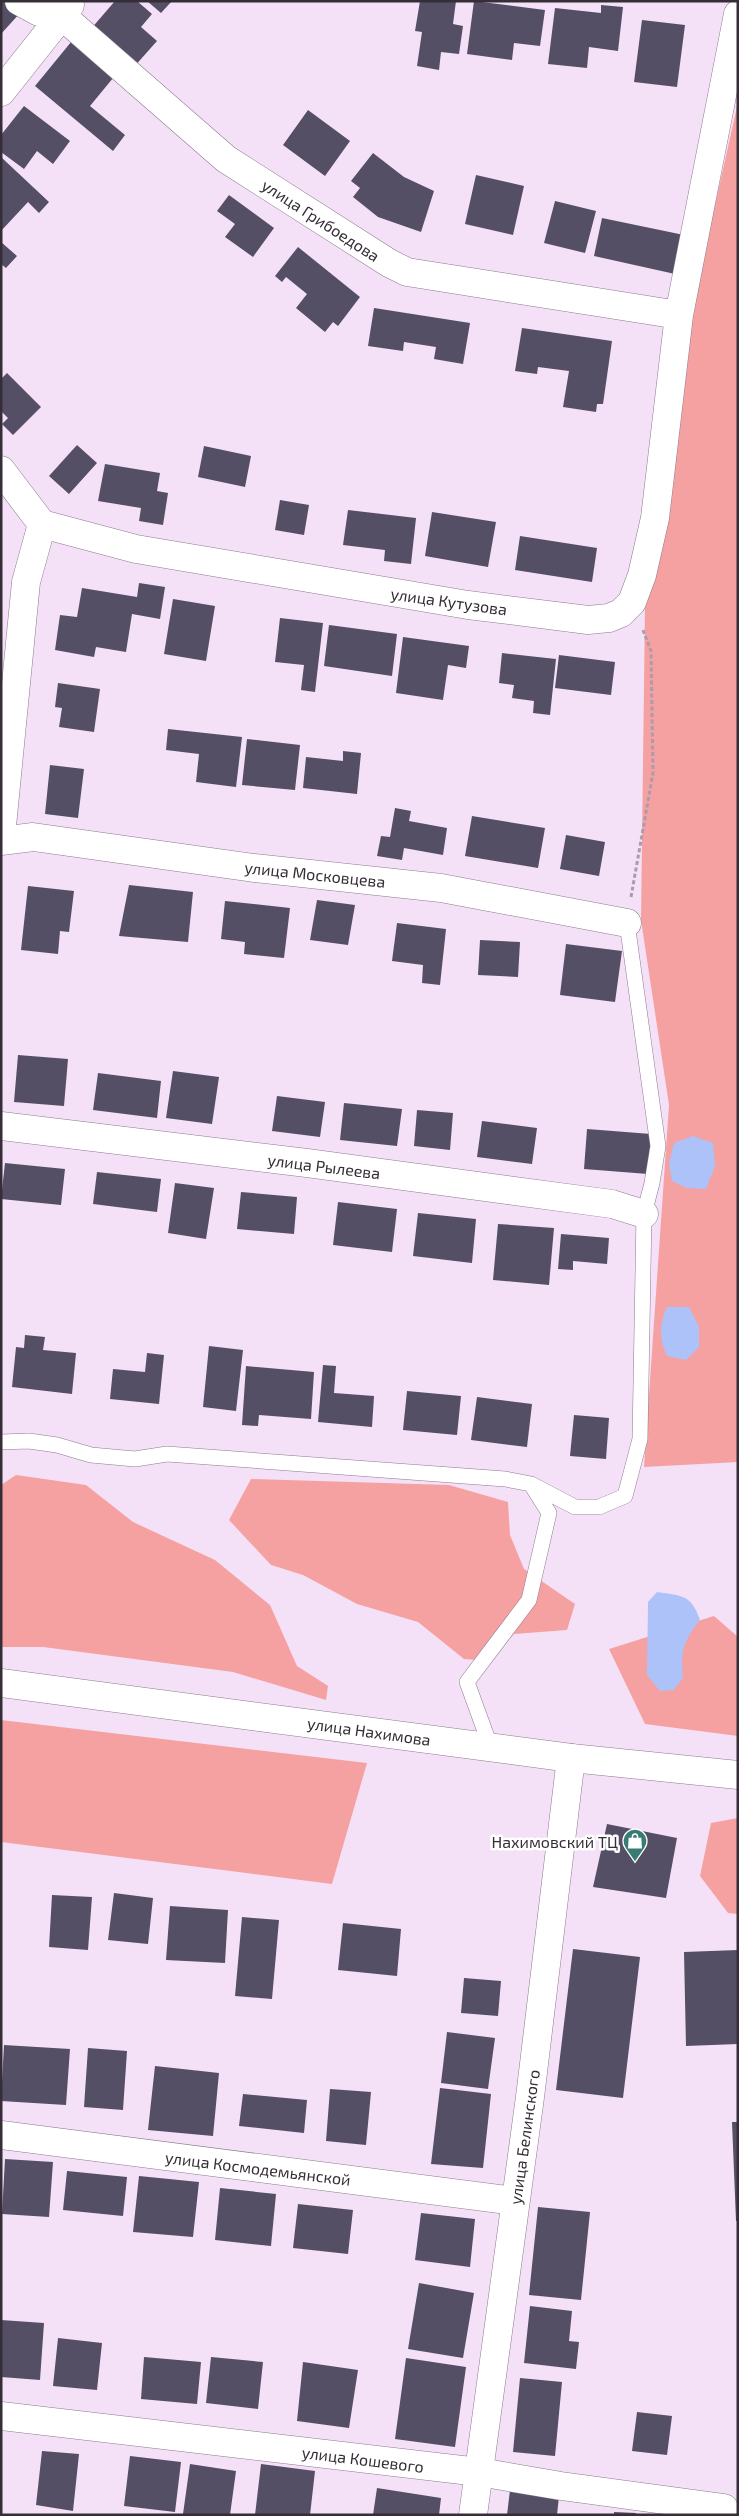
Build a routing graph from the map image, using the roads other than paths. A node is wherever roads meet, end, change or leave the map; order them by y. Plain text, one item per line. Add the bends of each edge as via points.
1 (19, 1) edge
2 (67, 8) edge
3 (738, 14) edge
4 (1, 92) edge
5 (679, 314) junction
6 (1, 470) edge
7 (42, 524) junction
8 (1, 836) edge
9 (1, 840) edge
10 (627, 923) joint
11 (1, 1126) edge
12 (644, 1214) junction
13 (1, 1442) edge
14 (531, 1484) junction
15 (1, 1683) edge
16 (491, 1748) junction
17 (571, 1758) junction
18 (738, 1775) edge
19 (1, 2135) edge
20 (515, 2201) junction
21 (1, 2416) edge
22 (478, 2472) junction
23 (724, 2508) dead end
24 (473, 2515) edge

1 - 2 street, улица Грибоедова via 40,12
2 - 4 street
2 - 5 street, улица Грибоедова via 226,159 407,272
3 - 5 street
5 - 7 street, улица Кутузова via 655,518 642,575 632,602 621,613 609,618 588,620 468,605 136,549
6 - 7 street
7 - 8 street via 26,582
9 - 10 street, улица Московцева via 33,837 254,868 441,888
10 - 12 lane via 658,1146
11 - 12 street, улица Рылеева via 602,1203
12 - 14 lane via 640,1439 625,1496 599,1507 575,1507
13 - 14 lane via 29,1441 91,1455 135,1459 167,1454 505,1479
14 - 16 lane via 549,1512 529,1600 467,1682
15 - 16 street, улица Нахимова
16 - 17 street, улица Нахимова
17 - 18 street, улица Нахимова
17 - 20 street, улица Белинского
19 - 20 street, улица Космодемьянской
20 - 22 street, улица Белинского
21 - 22 street, улица Кошевого
22 - 23 street, улица Кошевого
22 - 24 street, улица Белинского

